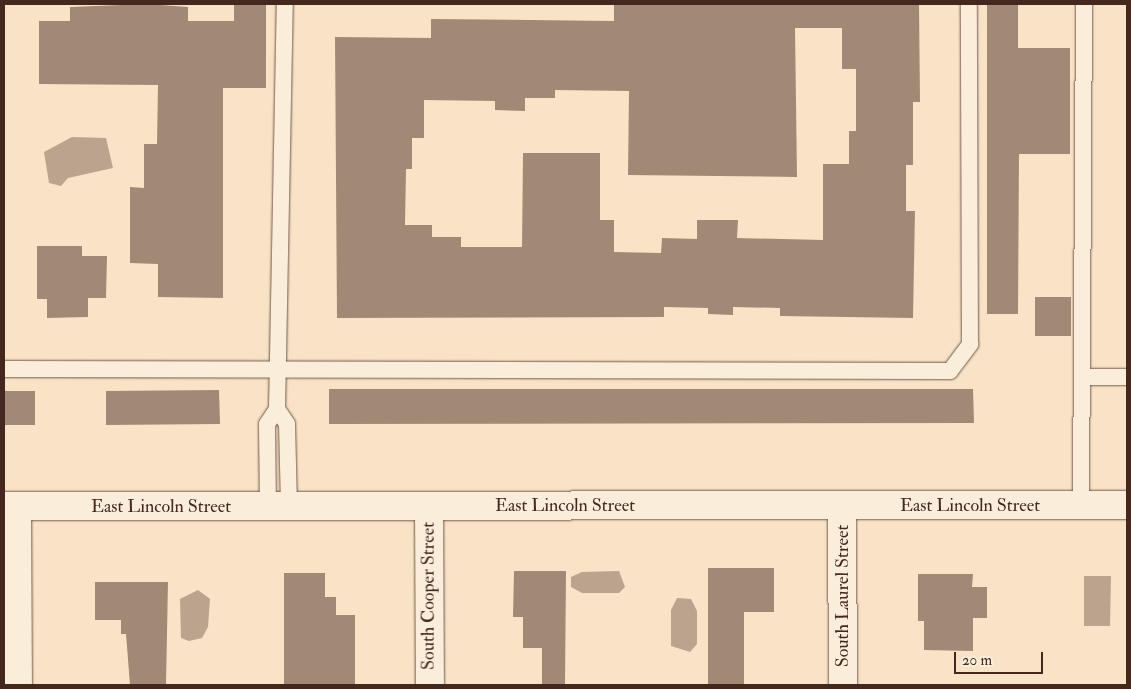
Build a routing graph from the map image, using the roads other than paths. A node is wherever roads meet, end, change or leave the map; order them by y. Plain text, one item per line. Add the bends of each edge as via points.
1 (285, 4) edge
2 (969, 4) edge
3 (1084, 4) edge
4 (4, 369) edge
5 (278, 370) junction
6 (1082, 377) junction
7 (1127, 377) edge
8 (1081, 505) junction
9 (1127, 505) edge
10 (10, 506) edge
11 (429, 506) junction
12 (842, 506) junction
13 (278, 508) junction
14 (18, 685) edge
15 (430, 685) edge
16 (843, 685) edge

1 - 5 lane
2 - 5 lane via 970,344 950,371
3 - 6 lane
4 - 5 lane
5 - 13 lane via 277,409 267,424
6 - 7 lane
6 - 8 lane
8 - 9 street, East Lincoln Street
8 - 12 street, East Lincoln Street
10 - 13 street, East Lincoln Street
10 - 14 street
11 - 12 street, East Lincoln Street
11 - 13 street, East Lincoln Street
11 - 15 street, South Cooper Street
12 - 16 street, South Laurel Street

